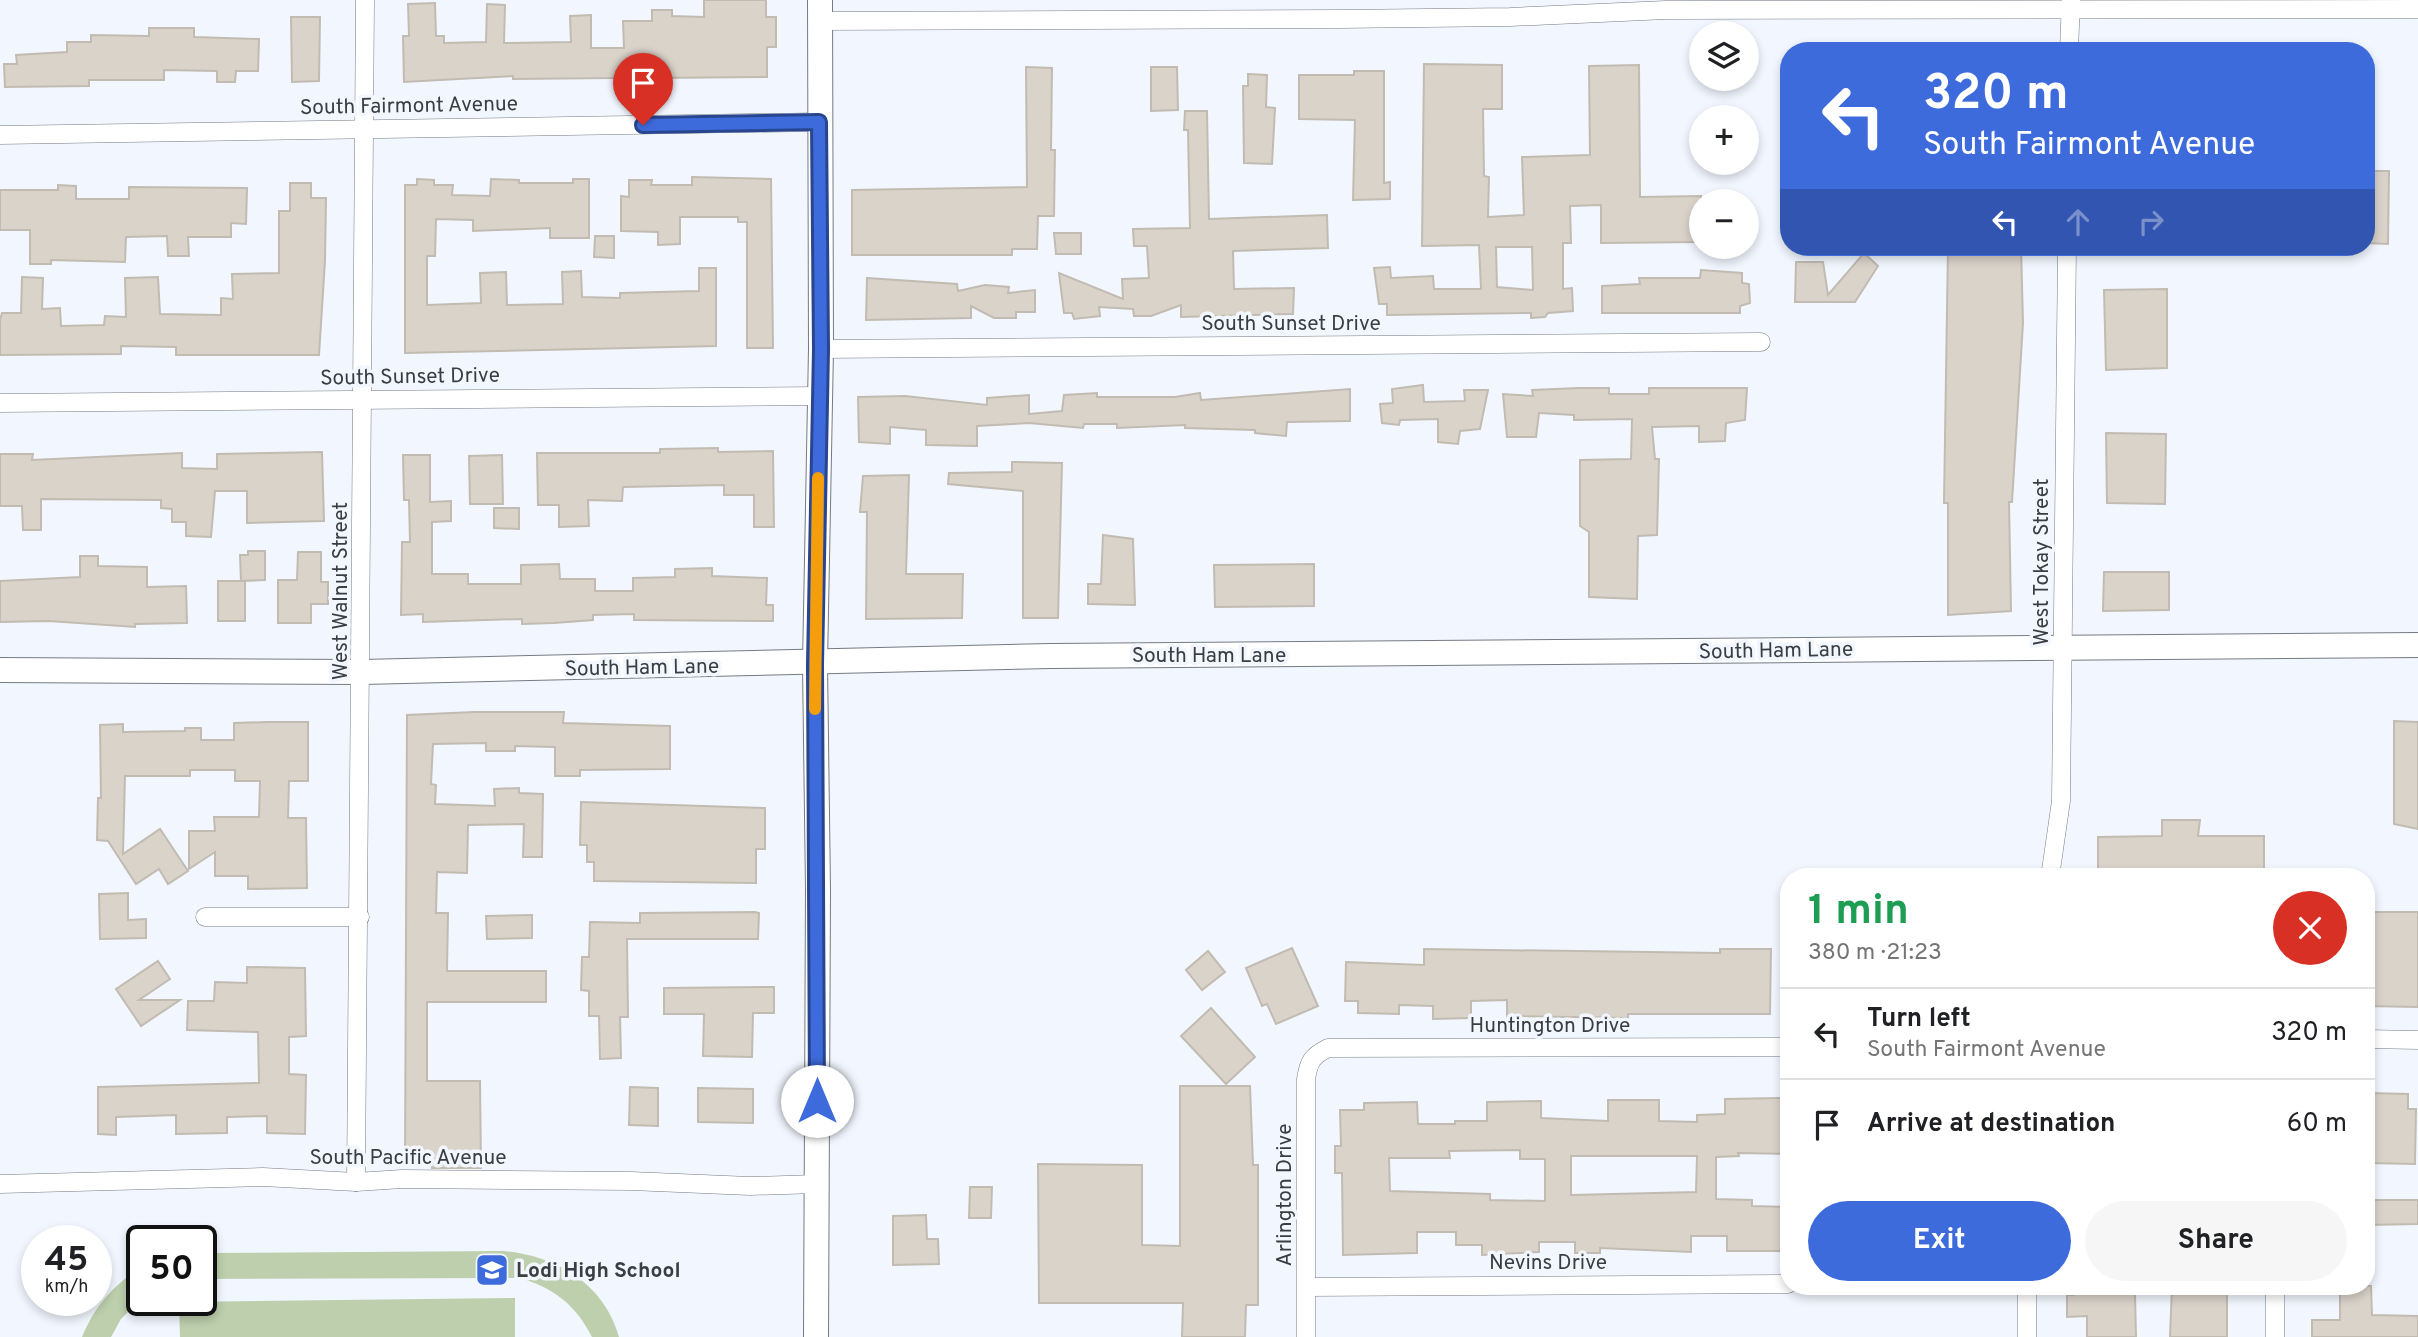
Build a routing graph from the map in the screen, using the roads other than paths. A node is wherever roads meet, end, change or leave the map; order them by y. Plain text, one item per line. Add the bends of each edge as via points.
1 (365, 0) edge
2 (2071, 4) edge
3 (2418, 9) edge
4 (820, 11) edge
5 (2069, 42) edge
6 (819, 122) junction
7 (363, 129) junction
8 (0, 135) edge
9 (2067, 256) edge
10 (1761, 342) dead end
11 (821, 349) junction
12 (820, 396) junction
13 (363, 399) junction
14 (0, 403) edge
15 (2418, 645) edge
16 (2063, 649) junction
17 (815, 664) junction
18 (0, 670) edge
19 (362, 671) junction
20 (2051, 868) edge
21 (205, 917) dead end
22 (360, 917) junction
23 (2375, 1040) edge
24 (2418, 1040) edge
25 (1780, 1047) edge
26 (1314, 1055) joint
27 (356, 1182) junction
28 (0, 1184) edge
29 (817, 1184) junction
30 (1780, 1284) edge
31 (1307, 1287) junction
32 (2027, 1295) edge
33 (2275, 1295) edge
34 (816, 1337) edge
35 (1306, 1337) edge
36 (2027, 1337) edge
37 (2275, 1337) edge

1 - 7 street, West Walnut Street
2 - 3 street
2 - 4 street via 1352,19
2 - 5 street
4 - 6 main road
6 - 7 street, South Fairmont Avenue
6 - 11 main road
7 - 8 street, South Fairmont Avenue
7 - 13 street, West Walnut Street
9 - 16 street, West Tokay Street
10 - 11 street, South Sunset Drive
11 - 12 main road
12 - 13 street, South Sunset Drive
12 - 17 main road
13 - 14 street, South Sunset Drive
13 - 19 street, West Walnut Street
15 - 16 main road, South Ham Lane
16 - 17 main road, South Ham Lane via 1051,656
16 - 20 street, West Tokay Street via 2061,801
17 - 19 main road, South Ham Lane
17 - 29 main road
18 - 19 main road, South Ham Lane
19 - 22 street, West Walnut Street
21 - 22 street
22 - 27 street, West Walnut Street
23 - 24 street
25 - 26 street, Huntington Drive via 1328,1048
26 - 31 street, Arlington Drive via 1306,1079
27 - 28 street, South Pacific Avenue via 263,1177
27 - 29 street, South Pacific Avenue
29 - 34 main road
30 - 31 street, Nevins Drive
31 - 35 street, Arlington Drive
32 - 36 street
33 - 37 street

